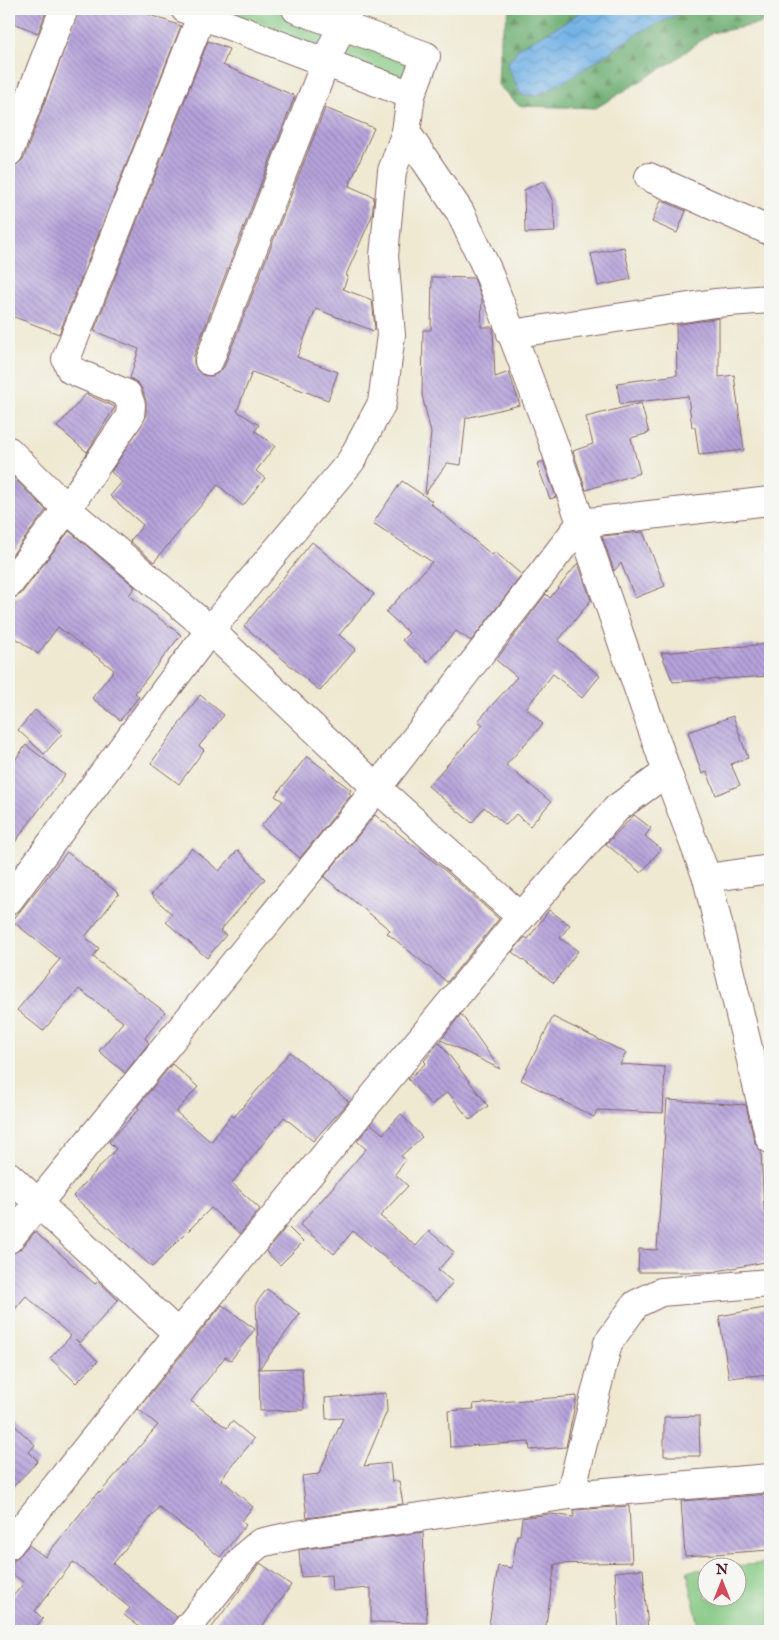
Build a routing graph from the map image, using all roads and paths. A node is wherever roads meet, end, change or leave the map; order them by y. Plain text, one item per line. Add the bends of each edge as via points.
1 (64, 9) edge
2 (296, 9) edge
3 (197, 11) edge
4 (346, 18) edge
5 (326, 61) junction
6 (411, 95) junction
7 (406, 132) junction
8 (9, 152) edge
9 (649, 177) dead end
10 (770, 231) edge
11 (770, 299) edge
12 (511, 334) junction
13 (209, 361) dead end
14 (9, 451) edge
15 (770, 501) edge
16 (67, 510) junction
17 (581, 522) junction
18 (9, 584) edge
19 (210, 630) junction
20 (667, 772) junction
21 (377, 788) junction
22 (770, 869) edge
23 (707, 878) junction
24 (9, 900) edge
25 (521, 917) junction
26 (770, 1140) edge
27 (9, 1176) edge
28 (38, 1203) junction
29 (9, 1239) edge
30 (770, 1283) edge
31 (178, 1334) junction
32 (770, 1478) edge
33 (570, 1495) junction
34 (9, 1545) edge
35 (185, 1631) edge

1 - 8 street
2 - 4 street
3 - 5 street
3 - 16 street via 66,359 71,370 127,394 131,405 130,416
4 - 5 street
4 - 6 street via 426,56
5 - 6 street
5 - 13 street
6 - 7 street
7 - 12 street via 460,212 487,269
7 - 19 street via 392,171 384,256 391,335 382,403 351,461
9 - 10 street
11 - 12 street via 715,302
12 - 17 street
14 - 16 street
15 - 17 street
16 - 18 street
16 - 19 street
17 - 20 street
17 - 21 street
19 - 21 street
19 - 24 street
20 - 23 street
20 - 25 street via 617,808
21 - 25 street
21 - 28 street
22 - 23 street
23 - 26 street
25 - 31 street
27 - 28 street
28 - 29 street
28 - 31 street
30 - 33 street via 660,1292 636,1304 608,1344
31 - 34 street
32 - 33 street
33 - 35 street via 260,1543 247,1554

